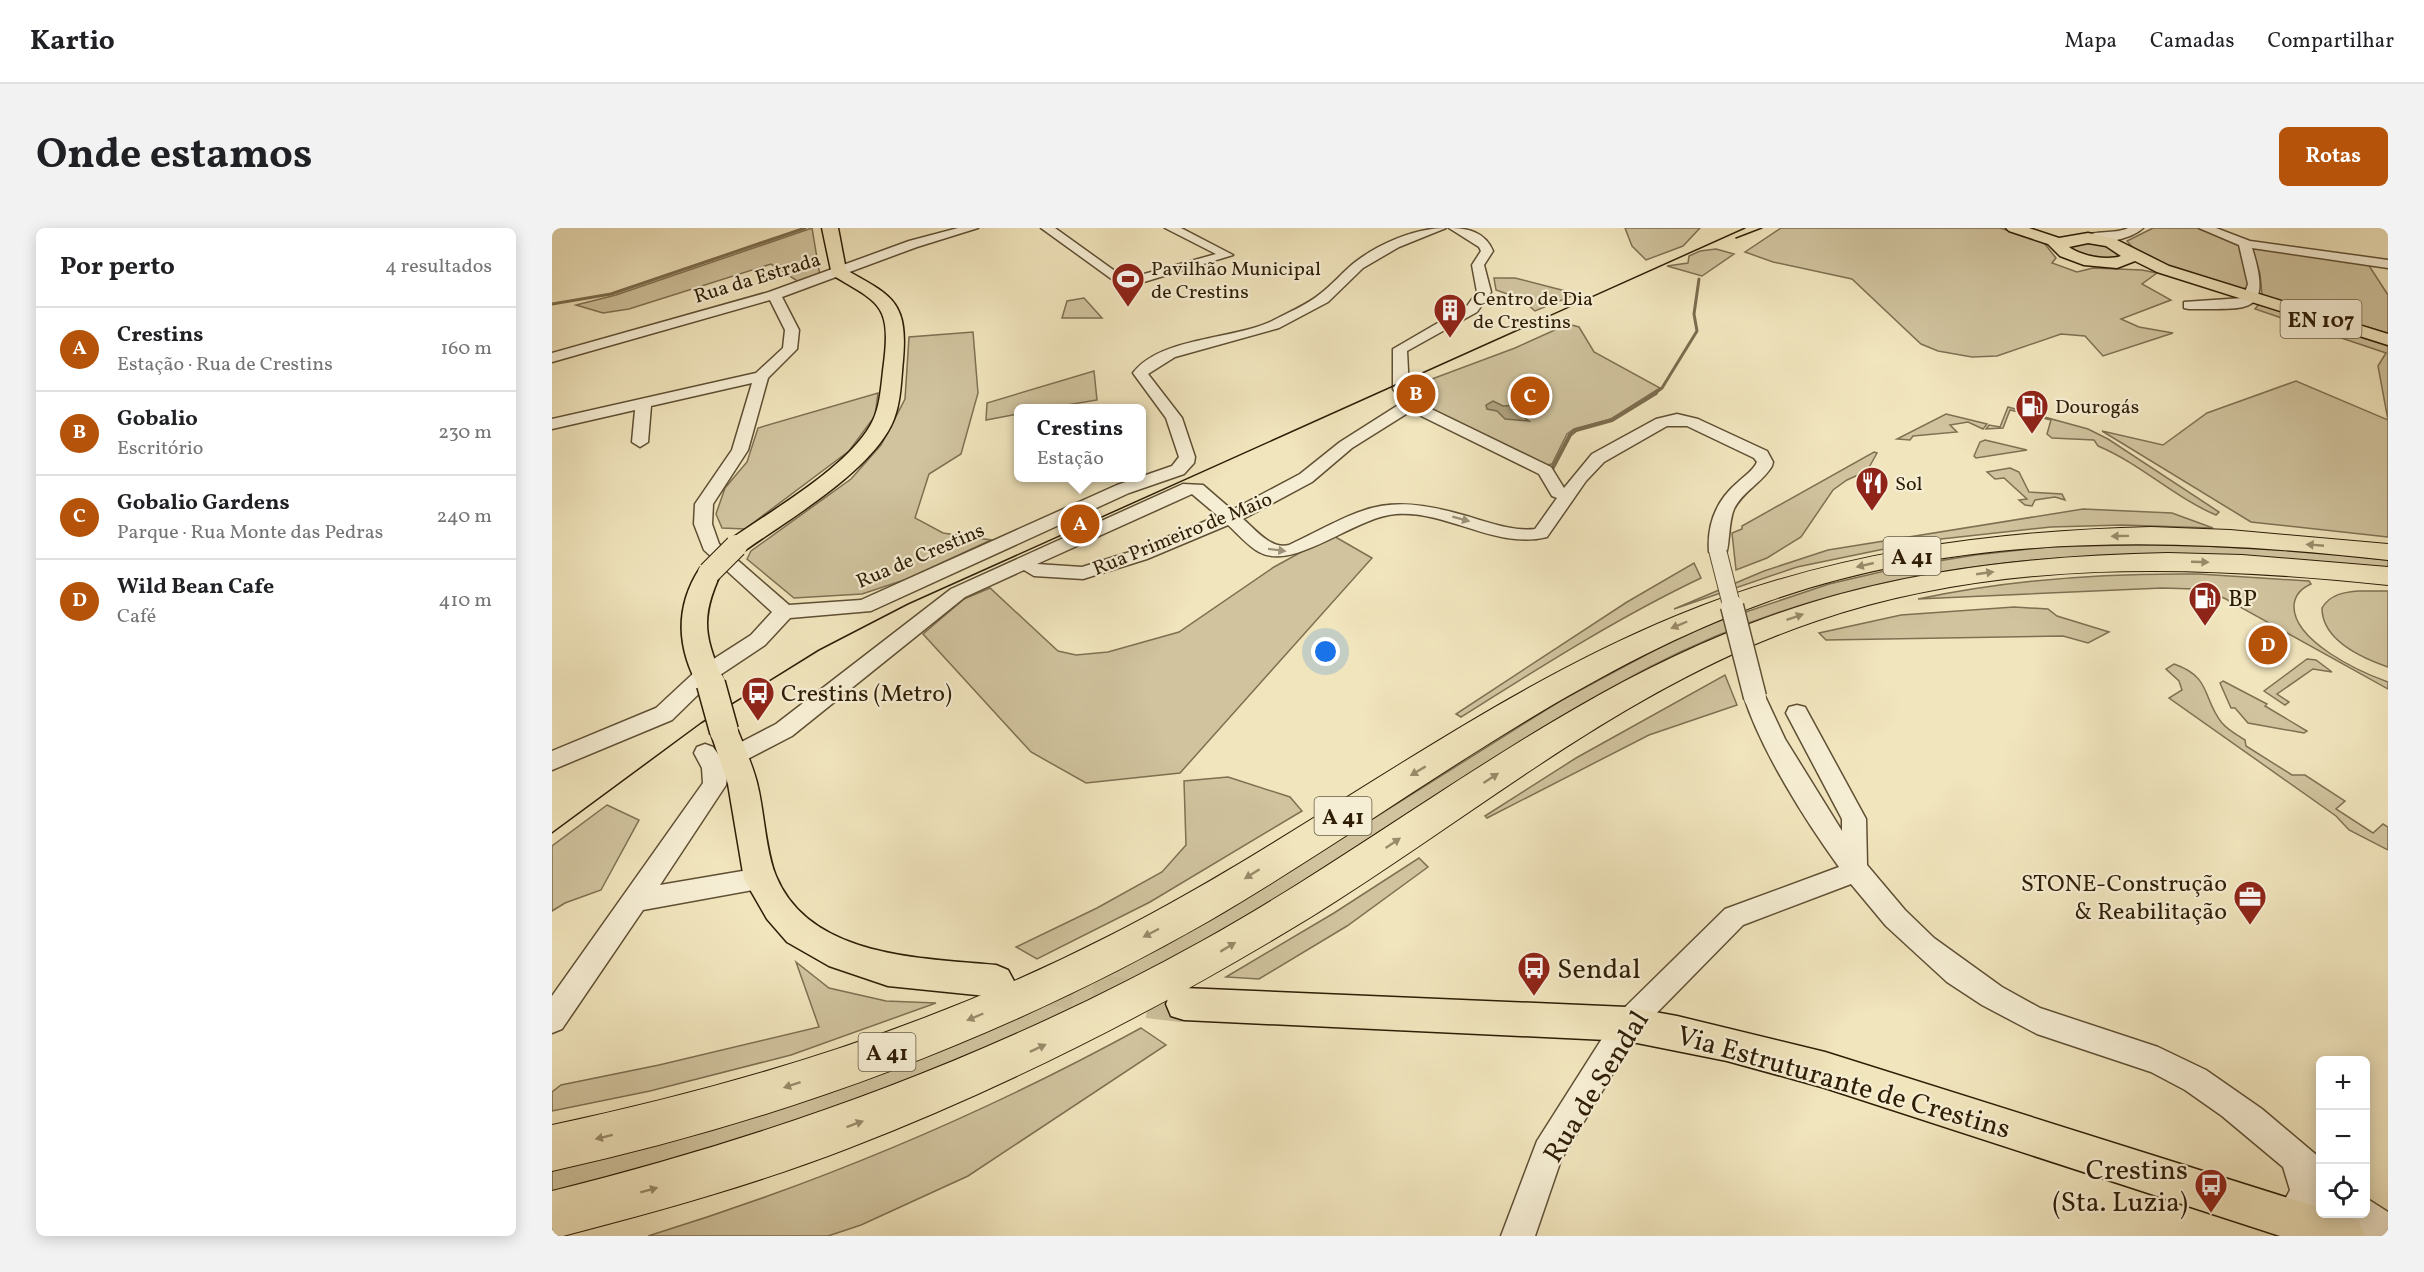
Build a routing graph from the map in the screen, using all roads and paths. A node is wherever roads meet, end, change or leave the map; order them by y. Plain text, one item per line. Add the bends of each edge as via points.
1 (830, 228) edge
2 (972, 228) edge
3 (1047, 228) edge
4 (1171, 228) edge
5 (1440, 228) edge
6 (1455, 228) edge
7 (2014, 228) edge
8 (2032, 228) edge
9 (2137, 228) edge
10 (2205, 228) edge
11 (2083, 238) junction
12 (2248, 244) junction
13 (2061, 247) junction
14 (2123, 251) junction
15 (2388, 264) edge
16 (838, 272) junction
17 (774, 295) junction
18 (2254, 297) junction
19 (2189, 305) dead end
20 (2388, 340) edge
21 (552, 358) edge
22 (762, 376) junction
23 (643, 404) junction
24 (1412, 404) junction
25 (552, 424) edge
26 (640, 442) dead end
27 (1146, 481) edge
28 (1144, 482) edge
29 (1568, 496) junction
30 (1230, 518) junction
31 (2388, 552) edge
32 (1034, 570) dead end
33 (2388, 576) edge
34 (784, 612) junction
35 (708, 679) junction
36 (1797, 713) dead end
37 (721, 747) junction
38 (552, 761) edge
39 (1854, 872) junction
40 (760, 879) junction
41 (635, 900) junction
42 (996, 981) dead end
43 (1184, 1004) tunnel mouth
44 (552, 1020) edge
45 (1627, 1023) junction
46 (552, 1148) edge
47 (2296, 1158) junction
48 (2316, 1175) edge
49 (2316, 1182) edge
50 (552, 1215) edge
51 (2347, 1218) edge
52 (2369, 1218) edge
53 (2291, 1219) junction
54 (2388, 1233) edge
55 (1518, 1236) edge
56 (2344, 1236) edge
57 (2364, 1236) edge

1 - 16 main road
2 - 16 street, Rua da Estrada via 913,244
3 - 4 street via 1124,284 1227,255
5 - 27 street, Rua de Crestins via 1395,244 1359,265 1323,299 1274,325 1153,362 1140,374 1174,418 1186,463
6 - 24 street via 1486,246 1478,265 1484,292 1472,309 1400,349 1401,389
7 - 13 main road, EN 107
8 - 11 main road, EN 107
9 - 14 street
10 - 12 street
11 - 13 main road via 2063,242
11 - 14 main road, EN 107 via 2110,242
12 - 15 street
12 - 18 street via 2245,245 2254,273
13 - 14 main road, EN 107 via 2084,260
14 - 18 main road, EN 107 via 2163,269
16 - 17 street, Rua da Estrada
16 - 35 main road, bridge via 884,300 895,316 896,345 887,411 879,428 846,465 736,546 709,573 697,595 691,620 694,642
17 - 21 street, Rua da Estrada
17 - 22 street via 793,339 790,348
18 - 19 street via 2239,305
18 - 20 main road, EN 107
22 - 23 street
22 - 34 street via 740,450 704,504 703,524 711,546
23 - 25 street
23 - 26 street
24 - 29 street via 1545,471 1558,492
24 - 30 street, Rua Primeiro de Maio via 1346,445 1306,478
28 - 34 street, Rua de Crestins via 864,606
30 -> 29 street via 1266,548 1277,552 1290,551 1369,512 1398,508 1423,509 1527,536 1541,533
29 - 39 street, bridge via 1588,467 1614,447 1662,422 1692,422 1761,455 1763,469 1727,505 1720,525 1718,552 1761,715
30 - 32 street, Rua Primeiro de Maio via 1140,555 1083,573
30 - 37 street via 1193,488 958,593 784,730
31 -> 46 highway, A 41 via 2202,537 2051,539 1909,556 1766,592 1670,629 1598,664 1202,905 1032,993 892,1050 773,1091 670,1121
50 -> 33 highway, A 41 via 681,1181 822,1136 923,1098 1068,1034 1270,922 1539,746 1632,690 1714,649 1776,624 1916,585 2042,566 2193,562
34 - 35 street via 758,640
35 - 37 main road, bridge
35 - 38 street via 664,714
36 - 39 street via 1854,819
37 - 40 main road via 743,784
37 - 41 street via 713,764 717,775 714,785
39 - 45 street, Rua de Sendal via 1734,917
39 - 47 street via 1946,967 1987,994 2032,1018 2175,1068 2224,1098
40 - 41 street
40 - 42 main road via 799,932 841,955 888,970
41 - 44 street
43 - 45 main road, Via Estruturante de Crestins
45 - 53 main road, Via Estruturante de Crestins via 1784,1058
45 - 55 street, Rua de Sendal via 1548,1152
47 - 48 street
47 - 49 street
47 - 53 street via 2305,1176 2307,1193
51 - 57 street
52 - 54 street
53 - 56 main road, Via Estruturante de Crestins

